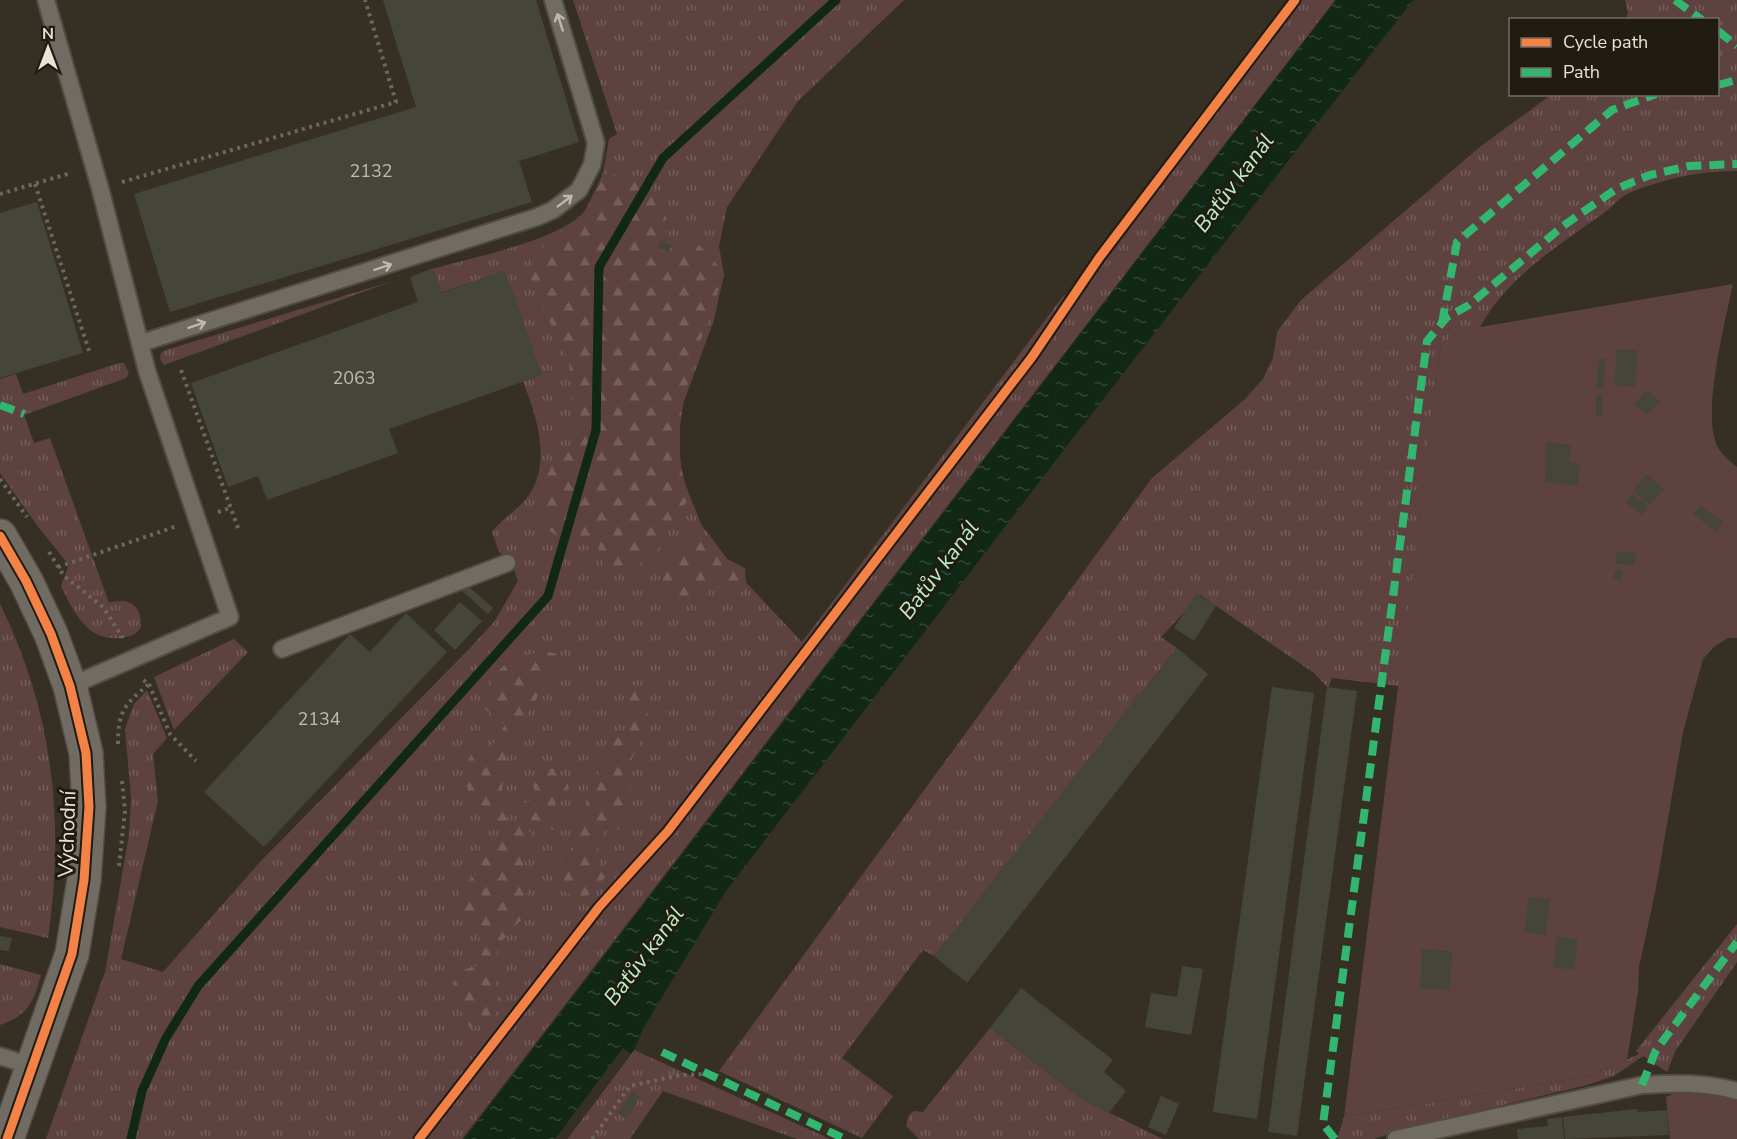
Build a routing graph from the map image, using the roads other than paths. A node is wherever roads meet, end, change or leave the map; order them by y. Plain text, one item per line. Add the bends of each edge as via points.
1 (46, 0) edge
2 (553, 0) edge
3 (141, 343) junction
4 (0, 536) edge
5 (507, 563) dead end
6 (282, 649) dead end
7 (70, 686) junction
8 (0, 1056) edge
9 (31, 1066) junction
10 (1737, 1091) edge
11 (7, 1139) edge
12 (1396, 1139) edge

1 - 3 lane
3 -> 2 lane via 537,218 566,201 587,177 597,143
3 - 7 lane via 230,617
4 - 7 street, Východní via 51,634
5 - 6 lane
7 - 9 street, Východní via 86,753 89,807 84,880 72,954
8 - 9 lane
9 - 11 street, Východní
10 - 12 lane via 1677,1083 1642,1085

